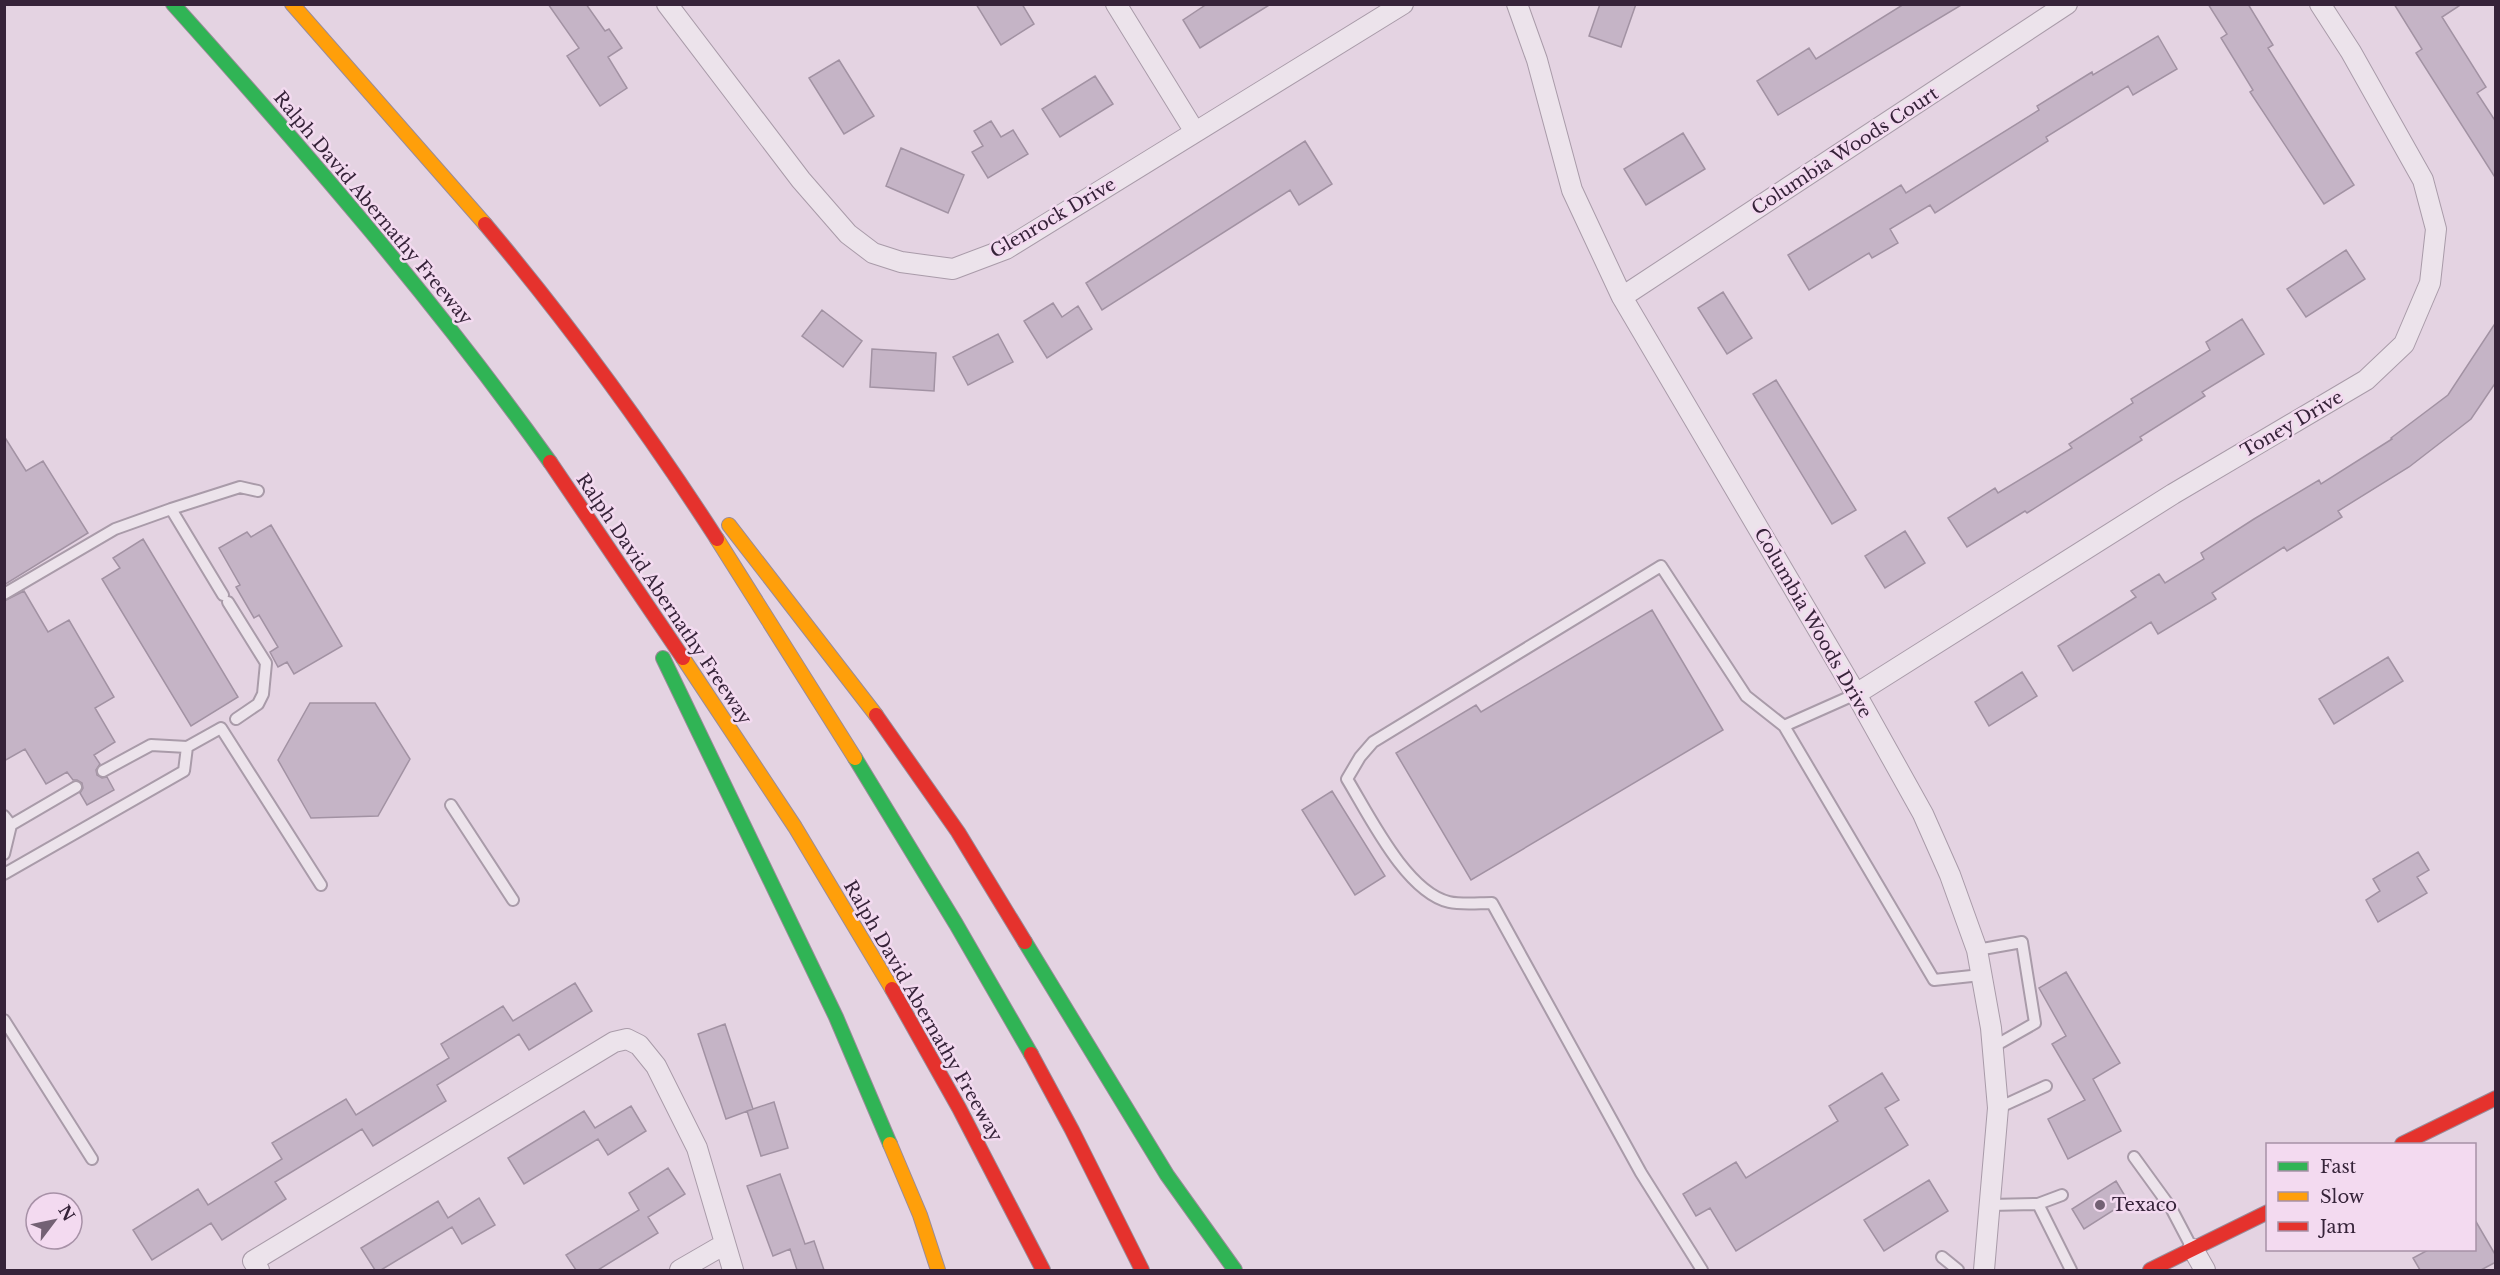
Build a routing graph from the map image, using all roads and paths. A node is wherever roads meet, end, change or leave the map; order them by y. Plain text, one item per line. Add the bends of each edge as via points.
1 (173, 4) edge
2 (292, 4) edge
3 (668, 4) edge
4 (1116, 4) edge
5 (1403, 4) edge
6 (1517, 4) edge
7 (2067, 4) edge
8 (2320, 4) edge
9 (1195, 132) junction
10 (1622, 297) junction
11 (568, 324) junction
12 (702, 491) dead end
13 (258, 492) dead end
14 (171, 509) junction
15 (717, 510) dead end
16 (596, 529) junction
17 (4, 594) edge
18 (1856, 694) junction
19 (229, 723) junction
20 (1784, 726) junction
21 (187, 747) junction
22 (104, 771) dead end
23 (76, 787) dead end
24 (451, 806) dead end
25 (8, 820) edge
26 (4, 854) edge
27 (4, 874) edge
28 (321, 885) dead end
29 (513, 900) dead end
30 (1977, 950) junction
31 (1981, 975) junction
32 (4, 1020) edge
33 (1993, 1047) junction
34 (2046, 1086) dead end
35 (2494, 1105) edge
36 (1998, 1108) junction
37 (2404, 1143) edge
38 (2134, 1157) dead end
39 (92, 1159) dead end
40 (2062, 1195) dead end
41 (2037, 1204) junction
42 (1989, 1205) junction
43 (2266, 1213) edge
44 (725, 1244) junction
45 (2193, 1249) junction
46 (1942, 1257) dead end
47 (259, 1270) edge
48 (680, 1270) edge
49 (733, 1270) edge
50 (938, 1270) edge
51 (1043, 1270) edge
52 (1142, 1270) edge
53 (1234, 1270) edge
54 (1702, 1270) edge
55 (1958, 1270) edge
56 (1984, 1270) edge
57 (2071, 1270) edge
58 (2150, 1270) edge
59 (2205, 1270) edge

1 - 16 main road, Ralph David Abernathy Freeway via 380,240 480,368
2 - 11 main road via 409,134
3 - 9 street, Glenrock Drive via 801,180 848,234 873,253 901,262 953,269 1006,249
4 - 9 street
5 - 9 street, Glenrock Drive
6 - 10 street, Columbia Woods Drive via 1537,60 1572,189
7 - 10 street, Columbia Woods Court
8 - 18 street, Toney Drive via 2423,180 2436,229 2430,283 2404,344 2366,380 2173,494
10 - 18 street, Columbia Woods Drive
11 - 12 main road
11 - 52 main road via 774,627 903,835 1030,1052 1112,1205
13 - 14 lane via 240,488
14 - 17 lane via 115,529
14 - 19 lane via 266,663 258,704
15 - 53 main road via 876,715 958,832 1167,1175
16 - 50 main road via 836,1017 920,1215
16 - 51 main road, Ralph David Abernathy Freeway via 805,842 909,1017
18 - 20 lane
18 - 30 street, Columbia Woods Drive via 1923,814
19 - 21 lane
19 - 28 lane
20 - 31 lane via 1934,980
20 - 54 lane via 1746,696 1661,566 1373,742 1347,779 1405,872 1423,889 1449,902 1492,903 1641,1173
21 - 22 lane via 151,745
21 - 27 lane via 184,771
23 - 25 lane
24 - 29 lane
25 - 26 lane
30 - 31 street, Columbia Woods Drive
30 - 33 lane via 2022,942 2035,1023
31 - 33 street, Columbia Woods Drive
32 - 39 lane
33 - 36 street, Columbia Woods Drive
34 - 36 lane
35 - 37 main road
36 - 42 street, Columbia Woods Drive
38 - 45 lane
40 - 41 lane
41 - 42 lane
41 - 57 lane
42 - 56 street, Columbia Woods Drive
43 - 45 main road
44 - 47 street via 697,1148 656,1066 639,1045 627,1039 614,1042 253,1261
44 - 48 street
44 - 49 street
45 - 58 main road
45 - 59 street
46 - 55 lane

